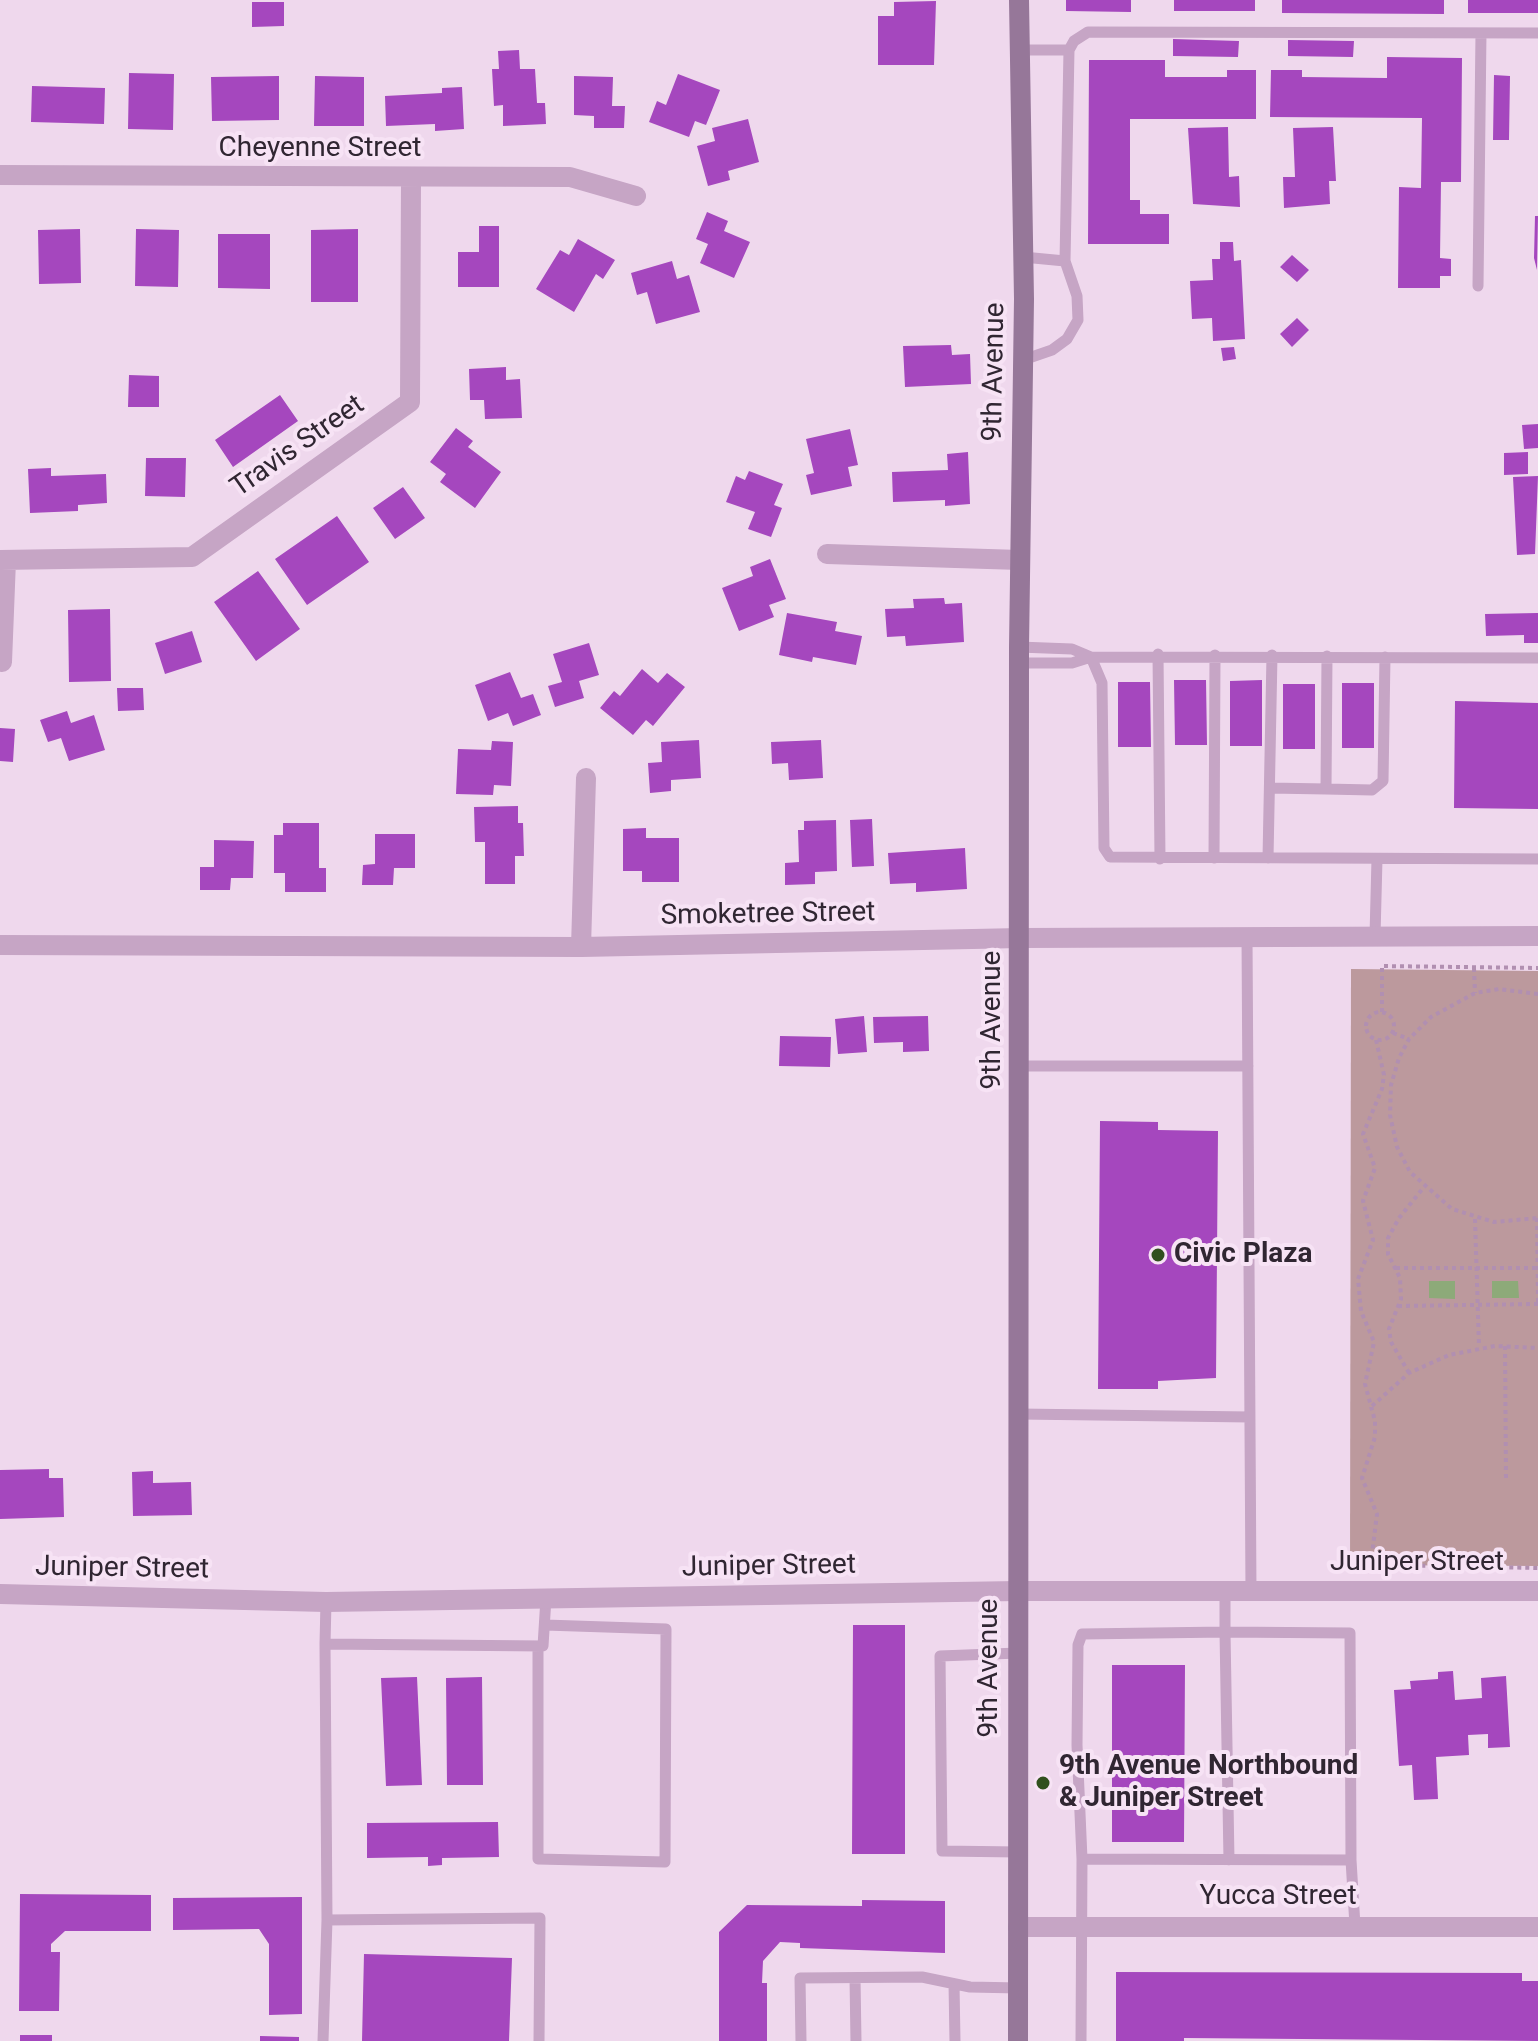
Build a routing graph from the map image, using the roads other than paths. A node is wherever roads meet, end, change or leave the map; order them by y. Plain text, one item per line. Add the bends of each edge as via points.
1 (1019, 0) edge
2 (1481, 33) junction
3 (1538, 33) edge
4 (1020, 50) junction
5 (1069, 50) junction
6 (0, 175) edge
7 (411, 177) junction
8 (636, 196) dead end
9 (1023, 257) junction
10 (1065, 261) junction
11 (1478, 286) dead end
12 (1023, 360) junction
13 (827, 554) dead end
14 (3, 560) edge
15 (1020, 560) junction
16 (1158, 654) junction
17 (1020, 655) junction
18 (1215, 655) junction
19 (1272, 655) junction
20 (1327, 656) junction
21 (1091, 657) junction
22 (1385, 657) junction
23 (1538, 658) edge
24 (2, 662) dead end
25 (586, 778) dead end
26 (1270, 788) junction
27 (1326, 789) junction
28 (1214, 858) junction
29 (1268, 858) junction
30 (1160, 859) junction
31 (1377, 859) junction
32 (1538, 859) edge
33 (1375, 936) junction
34 (1538, 936) edge
35 (1247, 937) junction
36 (1021, 938) junction
37 (0, 945) edge
38 (581, 947) junction
39 (1020, 1066) junction
40 (1248, 1066) junction
41 (1019, 1414) junction
42 (1250, 1417) junction
43 (1018, 1591) junction
44 (1225, 1591) junction
45 (1251, 1591) junction
46 (1538, 1591) edge
47 (0, 1594) edge
48 (546, 1598) junction
49 (326, 1602) junction
50 (545, 1625) junction
51 (1225, 1632) junction
52 (325, 1644) junction
53 (538, 1646) junction
54 (1018, 1653) junction
55 (1018, 1852) junction
56 (1082, 1859) junction
57 (1229, 1860) junction
58 (1351, 1860) junction
59 (327, 1920) junction
60 (1082, 1926) junction
61 (1355, 1926) junction
62 (1018, 1927) junction
63 (1538, 1927) edge
64 (855, 1978) junction
65 (954, 1984) junction
66 (1018, 1988) junction
67 (323, 2041) edge
68 (539, 2041) edge
69 (801, 2041) edge
70 (856, 2041) edge
71 (955, 2041) edge
72 (1018, 2041) edge
73 (1081, 2041) edge

1 - 4 street, 9th Avenue
2 - 3 lane
2 - 5 lane via 1088,32
2 - 11 lane
4 - 5 lane
4 - 9 street, 9th Avenue
5 - 10 lane
6 - 7 street, Cheyenne Street
7 - 8 street, Cheyenne Street via 570,177
7 - 14 street, Travis Street via 410,402 192,557
9 - 10 lane
9 - 12 street, 9th Avenue
10 - 12 lane via 1077,296 1078,320 1067,339 1052,350
12 - 15 street, 9th Avenue
13 - 15 street
14 - 24 street
15 - 17 street, 9th Avenue
16 - 18 lane
16 - 21 lane
16 - 30 lane
17 - 21 lane via 1072,663
17 - 36 street, 9th Avenue
18 - 19 lane
18 - 28 lane
19 - 20 lane
19 - 26 lane
20 - 22 lane
20 - 27 lane
21 - 30 lane via 1102,683 1106,854
22 - 23 lane
22 - 27 lane via 1383,781 1372,790
25 - 38 street
26 - 27 lane
26 - 29 lane
28 - 29 lane
28 - 30 lane
29 - 31 lane
31 - 32 lane
31 - 33 lane
33 - 34 street, Smoketree Street
33 - 35 street, Smoketree Street
35 - 36 street, Smoketree Street
35 - 40 lane
36 - 38 street, Smoketree Street
36 - 39 street, 9th Avenue
37 - 38 street, Smoketree Street
39 - 40 lane
39 - 41 street, 9th Avenue
40 - 42 lane
41 - 42 lane
41 - 43 street, 9th Avenue
42 - 45 lane
43 - 44 street, Juniper Street
43 - 48 street, Juniper Street
43 - 54 street, 9th Avenue
44 - 45 street, Juniper Street
44 - 51 lane
45 - 46 street, Juniper Street
47 - 49 street, Juniper Street
48 - 49 street, Juniper Street
48 - 50 lane
49 - 52 lane
50 - 53 lane via 543,1646
50 - 53 lane via 666,1629 665,1862 538,1859
51 - 56 lane via 1082,1634 1077,1745
51 - 57 lane
51 - 58 lane via 1350,1633
52 - 53 lane
52 - 59 lane
54 - 55 street, 9th Avenue
54 - 55 lane via 940,1656 942,1851
55 - 62 street, 9th Avenue
56 - 57 lane
56 - 60 lane
57 - 58 lane
58 - 61 lane
59 - 67 lane
59 - 68 lane via 540,1918
60 - 61 street, Yucca Street
60 - 62 street, Yucca Street
60 - 73 lane
61 - 63 street, Yucca Street
62 - 66 street, 9th Avenue
64 - 65 lane via 922,1977
64 - 69 lane via 800,1978
64 - 70 lane
65 - 66 lane
65 - 71 lane
66 - 72 street, 9th Avenue

